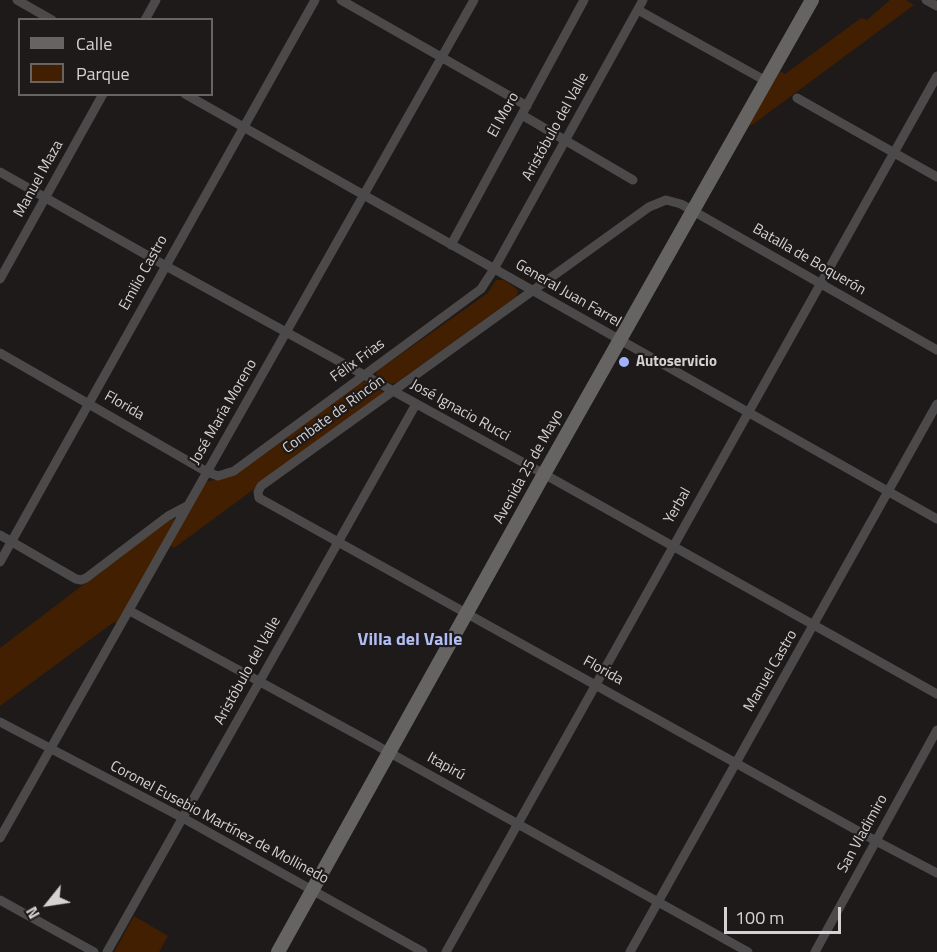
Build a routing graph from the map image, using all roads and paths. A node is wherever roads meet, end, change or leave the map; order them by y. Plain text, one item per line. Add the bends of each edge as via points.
1 (17, 0) edge
2 (156, 0) edge
3 (315, 0) edge
4 (341, 0) edge
5 (474, 0) edge
6 (585, 0) edge
7 (643, 0) edge
8 (812, 0) edge
9 (926, 0) edge
10 (937, 6) edge
11 (638, 10) junction
12 (48, 18) edge
13 (146, 18) edge
14 (441, 57) junction
15 (937, 76) edge
16 (766, 81) junction
17 (102, 96) edge
18 (188, 96) edge
19 (797, 98) dead end
20 (524, 110) junction
21 (243, 128) junction
22 (566, 141) junction
23 (894, 153) junction
24 (0, 172) edge
25 (937, 177) edge
26 (633, 180) dead end
27 (364, 196) junction
28 (46, 198) junction
29 (666, 200) joint
30 (693, 211) junction
31 (451, 245) junction
32 (166, 266) junction
33 (494, 269) junction
34 (0, 279) edge
35 (820, 284) junction
36 (534, 291) junction
37 (286, 333) junction
38 (620, 340) junction
39 (937, 350) edge
40 (0, 353) edge
41 (363, 375) junction
42 (393, 392) junction
43 (89, 403) junction
44 (416, 404) junction
45 (937, 404) edge
46 (748, 412) junction
47 (207, 472) junction
48 (544, 474) junction
49 (888, 490) junction
50 (258, 492) joint
51 (187, 506) junction
52 (937, 519) edge
53 (0, 535) edge
54 (338, 540) junction
55 (12, 541) junction
56 (673, 546) junction
57 (0, 562) edge
58 (130, 611) junction
59 (467, 613) junction
60 (814, 626) junction
61 (260, 681) junction
62 (596, 684) junction
63 (937, 694) edge
64 (0, 722) edge
65 (937, 730) edge
66 (50, 749) junction
67 (389, 753) junction
68 (735, 764) junction
69 (183, 818) junction
70 (517, 824) junction
71 (0, 838) edge
72 (876, 842) junction
73 (937, 873) edge
74 (312, 890) junction
75 (0, 900) edge
76 (658, 902) junction
77 (94, 952) edge
78 (107, 952) edge
79 (278, 952) edge
80 (423, 952) edge
81 (446, 952) edge
82 (630, 952) edge
83 (748, 952) edge
84 (816, 952) edge

1 - 12 street
2 - 13 street
3 - 21 street, Emilio Castro
4 - 14 street
5 - 14 street, José María Moreno
6 - 20 street, El Moro
7 - 11 street, Aristóbulo del Valle
8 - 16 main road, Avenida 25 de Mayo
9 - 10 street
11 - 16 street
11 - 22 street, Aristóbulo del Valle
14 - 20 street
14 - 27 street, José María Moreno
15 - 23 street, Yerbal
16 - 30 main road, Avenida 25 de Mayo
17 - 28 street, Manuel Maza
18 - 21 street, General Juan Farrel
19 - 23 street
20 - 22 street
20 - 31 street, El Moro
21 - 27 street, General Juan Farrel
21 - 32 street, Emilio Castro
22 - 26 street
22 - 33 street, Aristóbulo del Valle
23 - 25 street
23 - 35 street, Yerbal
24 - 28 street, José Ignacio Rucci
27 - 31 street, General Juan Farrel
27 - 37 street, José María Moreno
28 - 32 street, José Ignacio Rucci
28 - 34 street, Manuel Maza
29 - 30 street, Batalla de Boquerón
29 - 36 street, Combate de Rincón via 649,207
30 - 35 street, Batalla de Boquerón
30 - 38 main road, Avenida 25 de Mayo
31 - 33 street, General Juan Farrel
32 - 37 street, José Ignacio Rucci
32 - 43 street, Emilio Castro
33 - 36 street, General Juan Farrel
33 - 41 street, Félix Frias via 474,296
35 - 39 street, Batalla de Boquerón
35 - 46 street, Yerbal
36 - 38 street, General Juan Farrel
36 - 42 street, Combate de Rincón
37 - 41 street, José Ignacio Rucci
37 - 47 street, José María Moreno
38 - 46 street, General Juan Farrel
38 - 48 main road, Avenida 25 de Mayo
40 - 43 street, Florida
41 - 42 street, José Ignacio Rucci
41 - 47 street, Félix Frias via 234,471 219,476
42 - 44 street, José Ignacio Rucci
42 - 50 street, Combate de Rincón via 261,486
43 - 47 street, Florida
43 - 55 street, Emilio Castro
44 - 48 street, José Ignacio Rucci
44 - 54 street, Aristóbulo del Valle
45 - 49 street, Manuel Castro
46 - 49 street, General Juan Farrel
46 - 56 street, Yerbal
47 - 51 street, José María Moreno
48 - 56 street, José Ignacio Rucci
48 - 59 main road, Avenida 25 de Mayo
49 - 52 street, General Juan Farrel
49 - 60 street, Manuel Castro
50 - 54 street, Florida via 259,498
51 - 55 street via 86,578 76,579
51 - 58 street, José María Moreno
53 - 55 street
54 - 59 street, Florida
54 - 61 street, Aristóbulo del Valle
55 - 57 street, Emilio Castro
56 - 60 street, José Ignacio Rucci
56 - 62 street, Yerbal
58 - 61 street, Itapirú
58 - 66 street, José María Moreno
59 - 62 street, Florida
59 - 67 main road, Avenida 25 de Mayo
60 - 63 street, José Ignacio Rucci
60 - 68 street, Manuel Castro
61 - 67 street, Itapirú
61 - 69 street, Aristóbulo del Valle
62 - 68 street, Florida
62 - 70 street, Yerbal
64 - 66 street, Coronel Eusebio Martínez de Mollinedo
65 - 72 street, San Vladimiro
66 - 69 street, Coronel Eusebio Martínez de Mollinedo
66 - 71 street, José María Moreno
67 - 70 street, Itapirú
67 - 74 main road, Avenida 25 de Mayo
68 - 72 street, Florida
68 - 76 street, Manuel Castro
69 - 74 street, Coronel Eusebio Martínez de Mollinedo
69 - 78 street, Aristóbulo del Valle
70 - 76 street, Itapirú
70 - 81 street, Yerbal
72 - 73 street, Florida
72 - 84 street, San Vladimiro
74 - 79 main road, Avenida 25 de Mayo
74 - 80 street, Coronel Eusebio Martínez de Mollinedo
75 - 77 street
76 - 82 street, Manuel Castro
76 - 83 street, Itapirú

